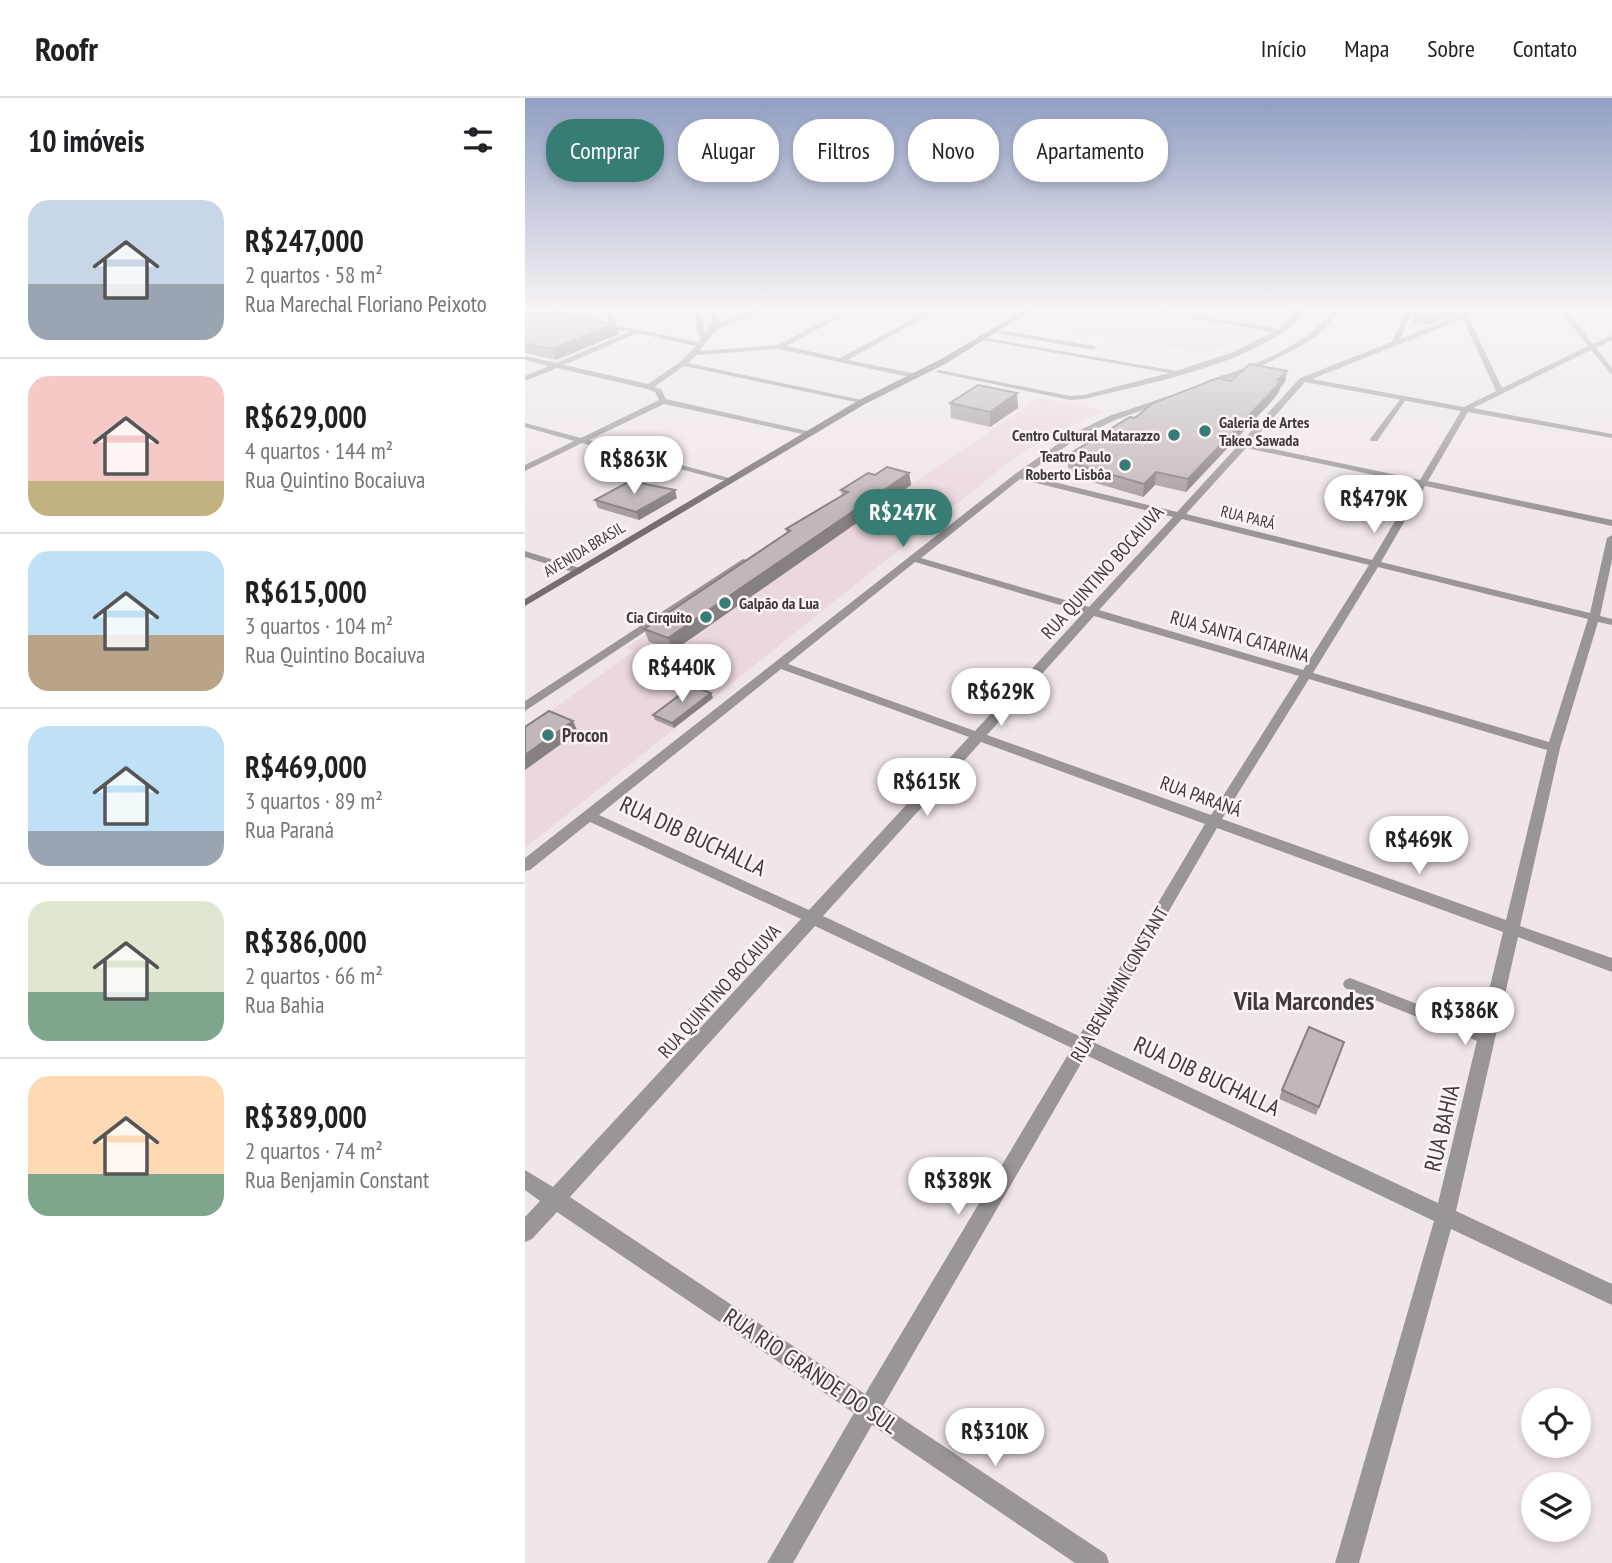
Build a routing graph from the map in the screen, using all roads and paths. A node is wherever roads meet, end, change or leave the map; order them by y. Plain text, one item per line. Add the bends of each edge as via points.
1 (607, 377) edge
2 (663, 377) edge
3 (746, 377) edge
4 (911, 377) edge
5 (966, 377) edge
6 (1158, 377) edge
7 (1218, 377) edge
8 (1310, 377) edge
9 (1494, 377) edge
10 (1528, 377) edge
11 (1303, 380) junction
12 (649, 387) junction
13 (1500, 391) junction
14 (1404, 398) junction
15 (663, 401) junction
16 (862, 402) junction
17 (1466, 409) junction
18 (525, 425) edge
19 (809, 434) junction
20 (1612, 436) edge
21 (583, 439) junction
22 (1374, 439) dead end
23 (1244, 445) junction
24 (525, 468) edge
25 (1018, 475) junction
26 (730, 481) junction
27 (1422, 482) junction
28 (1179, 516) junction
29 (1612, 523) edge
30 (1612, 538) edge
31 (525, 554) edge
32 (755, 555) edge
33 (915, 559) junction
34 (1375, 564) junction
35 (579, 571) junction
36 (525, 603) edge
37 (1091, 612) junction
38 (1594, 618) junction
39 (1612, 622) edge
40 (778, 664) junction
41 (1306, 676) junction
42 (525, 707) edge
43 (978, 737) junction
44 (1554, 748) junction
45 (589, 816) junction
46 (1214, 821) junction
47 (525, 866) edge
48 (813, 918) junction
49 (1513, 929) junction
50 (1612, 965) edge
51 (1350, 984) dead end
52 (1487, 1038) junction
53 (1083, 1045) junction
54 (525, 1179) edge
55 (555, 1199) junction
56 (1445, 1215) junction
57 (525, 1232) edge
58 (1612, 1295) edge
59 (868, 1410) junction
60 (779, 1563) edge
61 (1097, 1563) edge
62 (1347, 1563) edge

1 - 12 street
2 - 12 street
3 - 16 street
4 - 16 street, AVENIDA BRASIL
5 - 6 street via 1070,398
7 - 25 street via 1075,436
8 - 11 street, RUA QUINTINO BOCAIUVA
9 - 13 street
10 - 13 street
11 - 14 street
11 - 23 street, RUA QUINTINO BOCAIUVA
12 - 15 street via 658,391
13 - 17 street
14 - 17 street
14 - 22 lane
15 - 19 street
15 - 21 street
16 - 19 street, AVENIDA BRASIL
17 - 20 street
17 - 27 street, RUA BENJAMIN CONSTANT
18 - 21 street
19 - 26 street, AVENIDA BRASIL
21 - 24 street
21 - 26 street
23 - 27 street
23 - 28 street, RUA QUINTINO BOCAIUVA
25 - 28 street, RUA PARÁ
25 - 33 street
26 - 35 street, AVENIDA BRASIL
27 - 29 street
27 - 34 street, RUA BENJAMIN CONSTANT
28 - 34 street, RUA PARÁ
28 - 37 street, RUA QUINTINO BOCAIUVA
30 - 38 street, RUA BAHIA
31 - 35 street
32 - 42 street
33 - 37 street, RUA SANTA CATARINA
33 - 40 street
34 - 38 street, RUA PARÁ
34 - 41 street, RUA BENJAMIN CONSTANT
35 - 36 street, AVENIDA BRASIL
37 - 41 street, RUA SANTA CATARINA
37 - 43 street, RUA QUINTINO BOCAIUVA
38 - 39 street, RUA PARÁ
38 - 44 street, RUA BAHIA
40 - 43 street, RUA PARANÁ
40 - 45 street
41 - 44 street, RUA SANTA CATARINA
41 - 46 street, RUA BENJAMIN CONSTANT
43 - 46 street, RUA PARANÁ
43 - 48 street, RUA QUINTINO BOCAIUVA
44 - 49 street, RUA BAHIA
45 - 47 street
45 - 48 street, RUA DIB BUCHALLA
46 - 49 street, RUA PARANÁ
46 - 53 street, RUA BENJAMIN CONSTANT
48 - 53 street, RUA DIB BUCHALLA
48 - 55 street, RUA QUINTINO BOCAIUVA
49 - 50 street, RUA PARANÁ
49 - 52 street, RUA BAHIA
51 - 52 lane
52 - 56 street, RUA BAHIA
53 - 56 street, RUA DIB BUCHALLA
53 - 59 street, RUA BENJAMIN CONSTANT
54 - 55 street, RUA RIO GRANDE DO SUL
55 - 57 street, RUA QUINTINO BOCAIUVA
55 - 59 street, RUA RIO GRANDE DO SUL
56 - 58 street, RUA DIB BUCHALLA
56 - 62 street, RUA BAHIA
59 - 60 street, RUA BENJAMIN CONSTANT
59 - 61 street, RUA RIO GRANDE DO SUL

